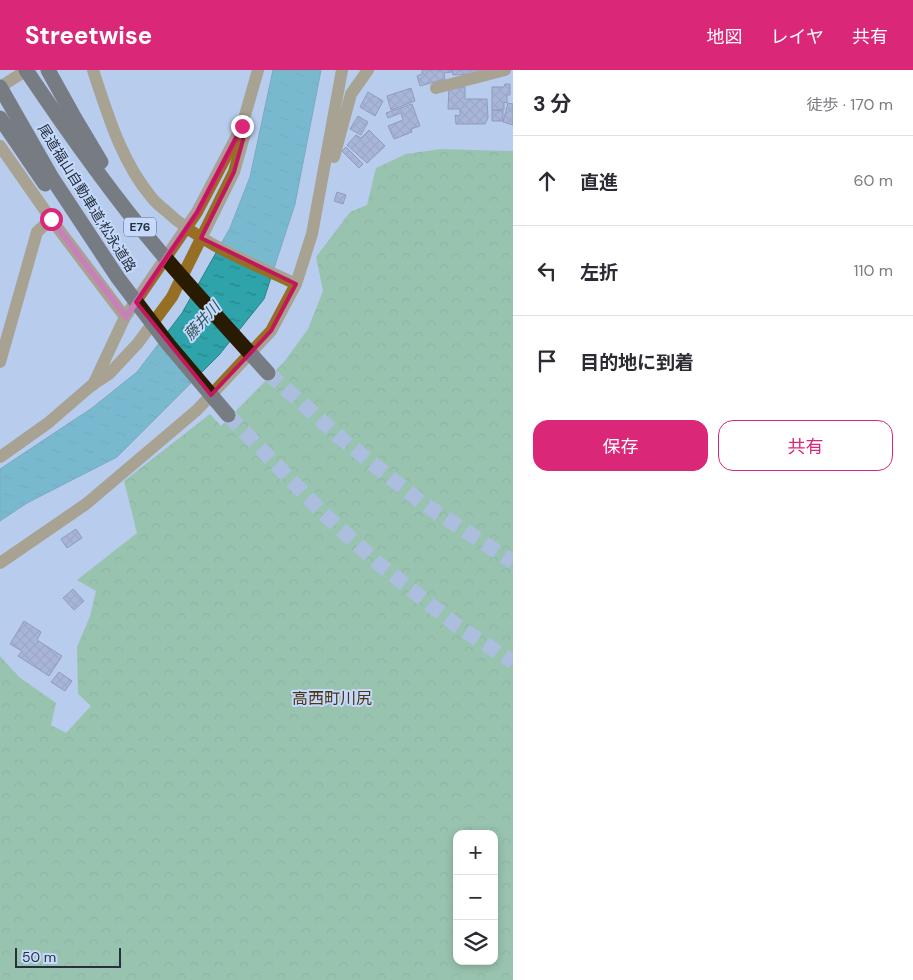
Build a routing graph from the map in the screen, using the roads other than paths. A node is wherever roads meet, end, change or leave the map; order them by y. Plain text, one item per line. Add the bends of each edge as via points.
1 (27, 70) edge
2 (48, 70) edge
3 (93, 70) edge
4 (258, 70) edge
5 (342, 70) edge
6 (368, 70) edge
7 (505, 70) edge
8 (0, 87) edge
9 (436, 88) dead end
10 (0, 118) edge
11 (242, 126) junction
12 (0, 146) edge
13 (51, 219) junction
14 (312, 234) junction
15 (118, 278) junction
16 (296, 284) junction
17 (126, 317) junction
18 (221, 321) junction
19 (0, 362) edge
20 (268, 373) tunnel mouth
21 (92, 385) junction
22 (228, 415) tunnel mouth
23 (0, 457) edge
24 (0, 563) edge

1 - 8 street
1 - 18 highway, 尾道福山自動車道;松永道路 / E76 via 104,181
2 - 18 highway via 121,191
3 - 16 street via 117,140 152,199 198,236
4 - 11 street
5 - 14 street
6 - 14 street via 351,94
7 - 9 street
8 - 15 highway, 尾道福山自動車道;松永道路 via 52,178
10 - 15 highway via 72,223
11 - 17 street via 197,212
11 - 21 street via 247,126 234,172 172,296 138,343 109,374
12 - 13 street
13 - 17 street
13 - 19 street via 37,232
14 - 16 street
15 - 22 highway, 尾道福山自動車道;松永道路
16 - 24 street via 271,331 197,410 86,504
17 - 21 street
18 - 20 highway, 尾道福山自動車道;松永道路 / E76
21 - 23 street via 48,423

